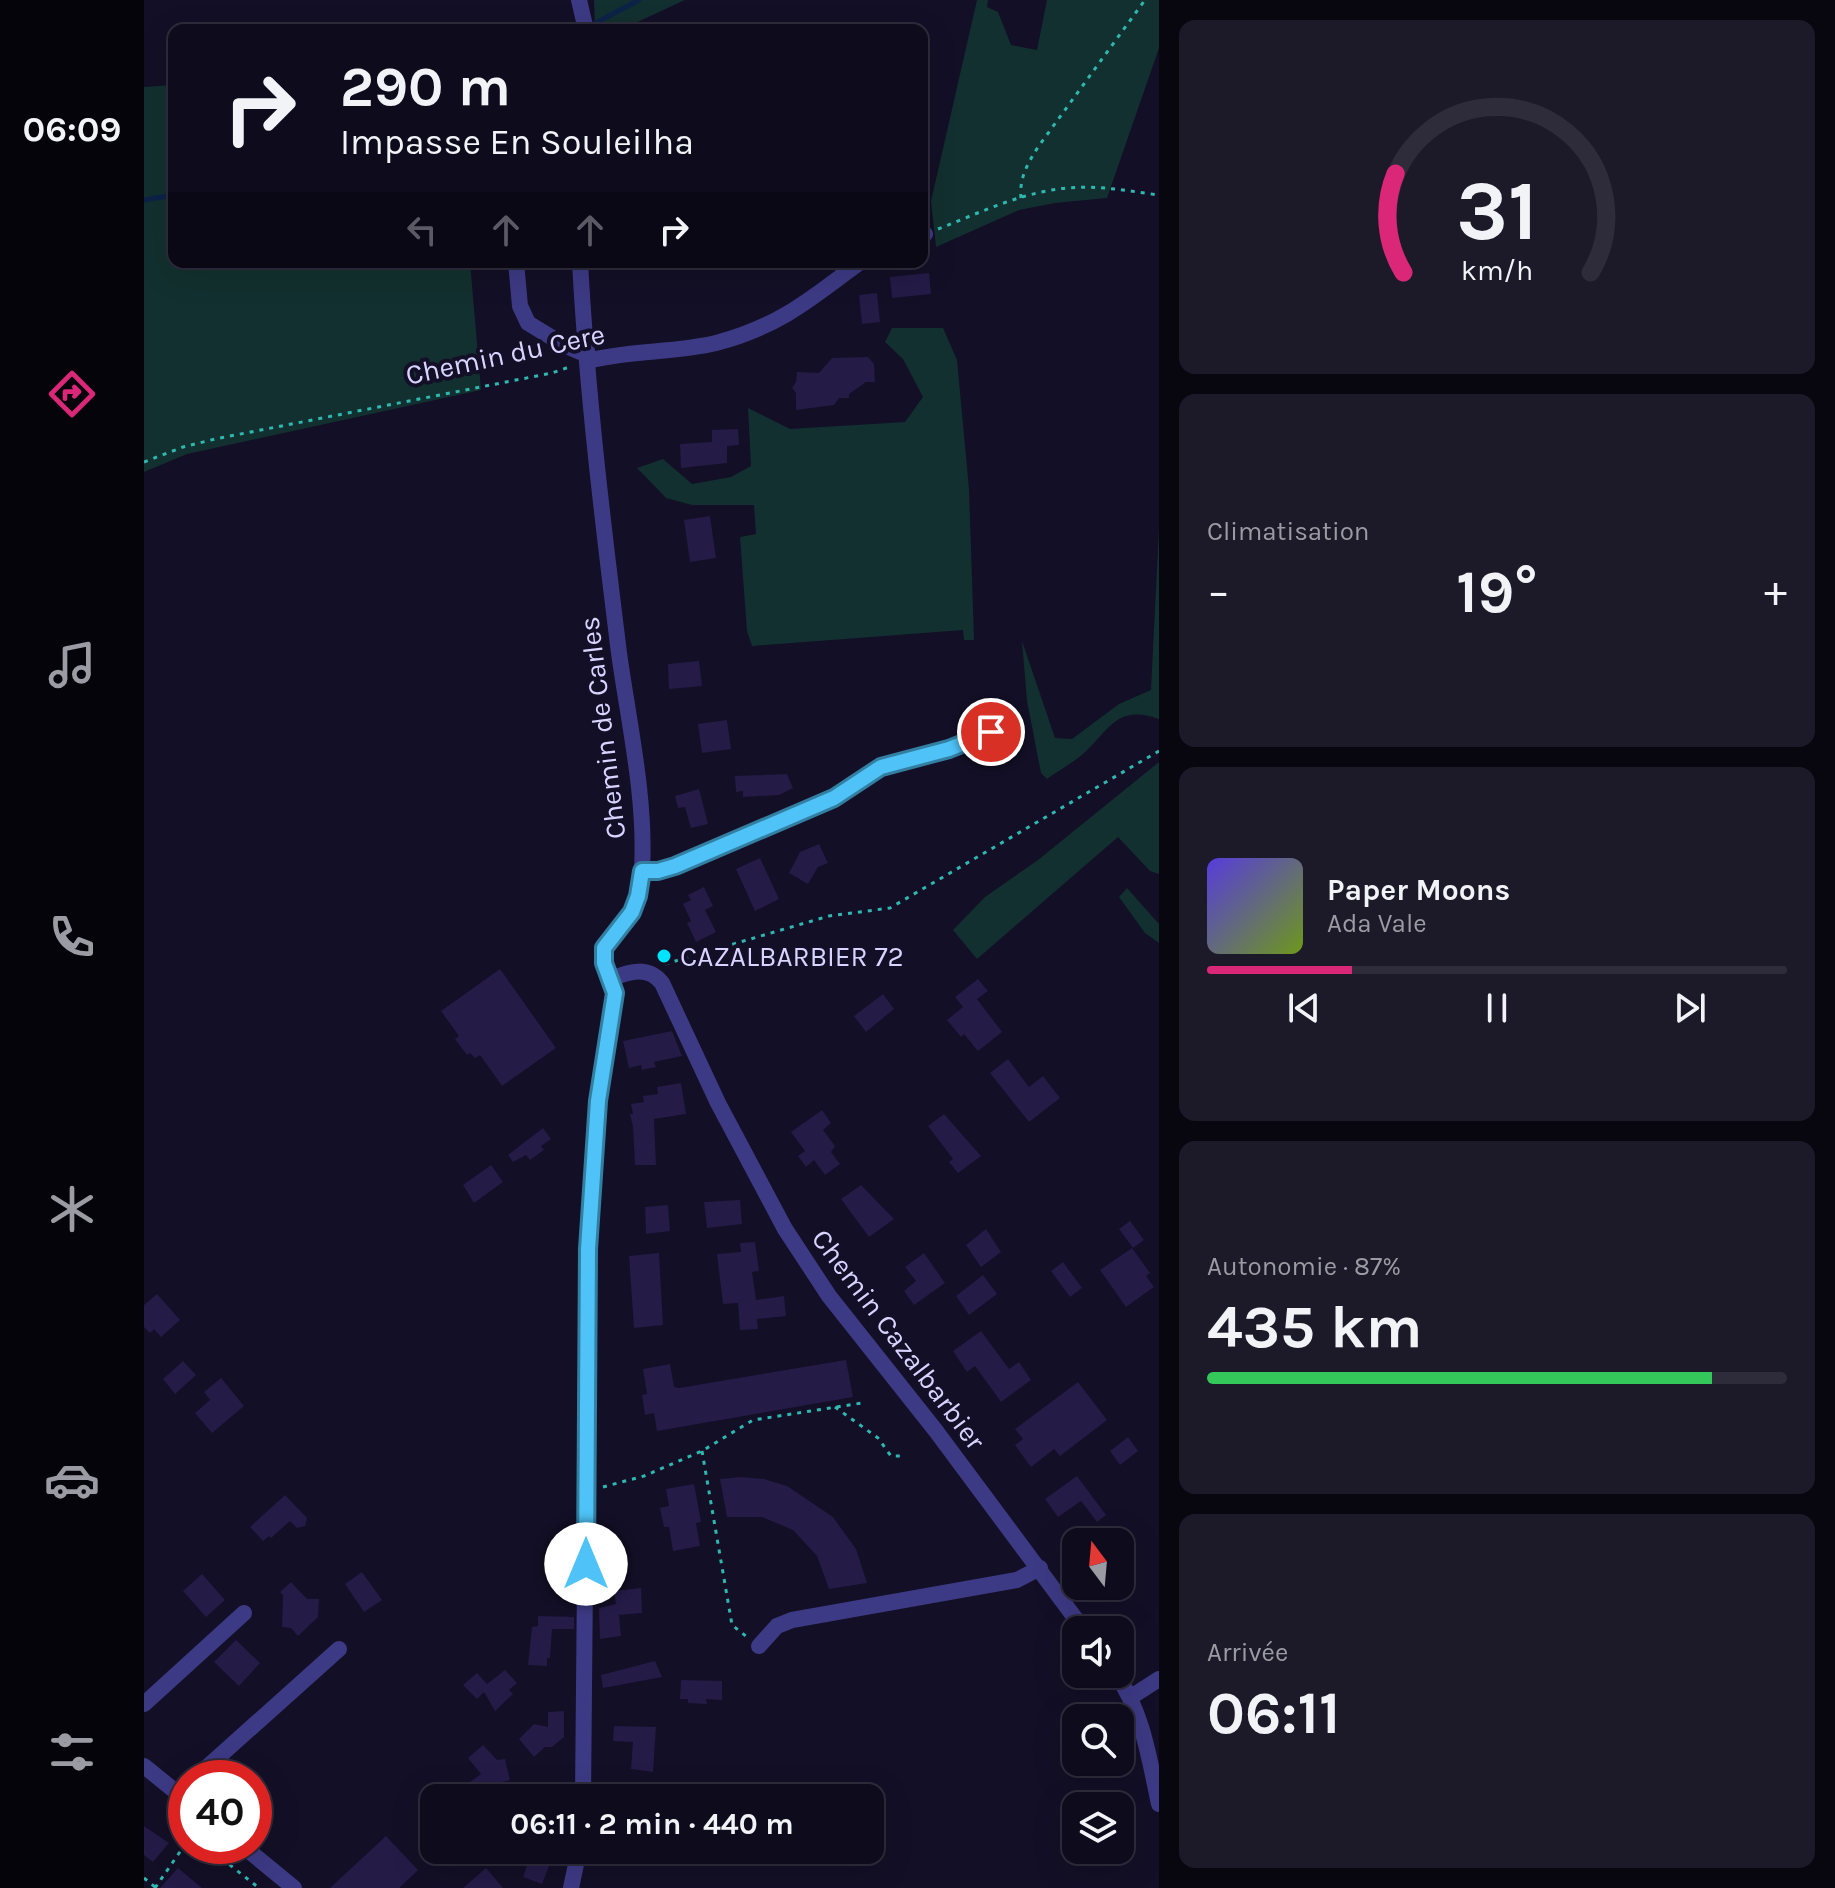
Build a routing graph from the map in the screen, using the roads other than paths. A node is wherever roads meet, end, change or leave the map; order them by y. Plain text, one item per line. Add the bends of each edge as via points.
1 (580, 4) edge
2 (585, 24) edge
3 (517, 268) edge
4 (580, 268) edge
5 (852, 268) edge
6 (587, 356) junction
7 (991, 732) dead end
8 (642, 871) junction
9 (611, 979) junction
10 (1040, 1568) junction
11 (244, 1613) dead end
12 (1074, 1616) edge
13 (759, 1646) road end
14 (339, 1649) dead end
15 (1159, 1679) edge
16 (1125, 1688) edge
17 (1131, 1697) junction
18 (144, 1704) edge
19 (215, 1760) edge
20 (144, 1766) edge
21 (168, 1783) edge
22 (583, 1784) edge
23 (1159, 1804) edge
24 (265, 1864) edge
25 (576, 1864) edge
26 (294, 1888) edge
27 (571, 1888) edge

1 - 2 street
3 - 6 street via 520,306 528,323
4 - 6 street, Chemin de Carles
5 - 6 street, Chemin du Cere via 791,314 760,329 714,343
6 - 8 street, Chemin de Carles via 641,808
7 - 8 street via 881,767 801,813 675,866
8 - 9 street, Chemin de Carles via 632,912 604,948
9 - 10 street, Chemin Cazalbarbier via 640,971 654,973 662,983 785,1229 836,1306
9 - 22 street, Chemin de Carles via 614,1009 598,1101 588,1249
10 - 12 street, Chemin Cazalbarbier
10 - 13 street via 1017,1580 792,1620 777,1626
11 - 18 street
14 - 19 street
15 - 17 street
16 - 17 street
17 - 23 street
20 - 21 street
24 - 26 street
25 - 27 street

